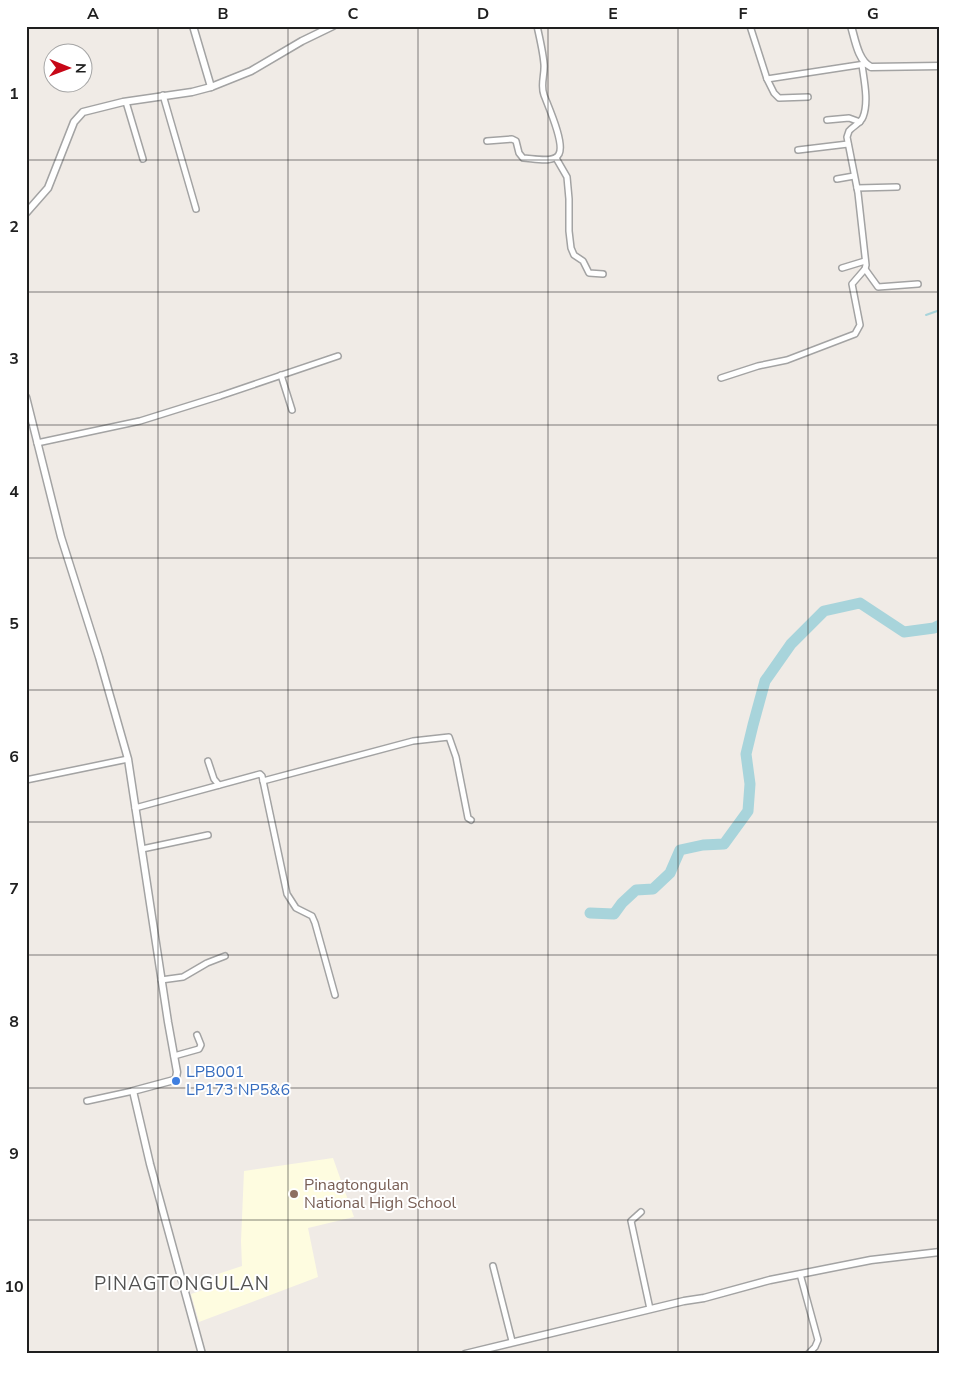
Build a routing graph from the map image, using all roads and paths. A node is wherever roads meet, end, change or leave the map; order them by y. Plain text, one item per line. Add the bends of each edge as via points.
1 (193, 26) edge
2 (333, 26) edge
3 (537, 26) edge
4 (750, 26) edge
5 (851, 26) edge
6 (864, 64) junction
7 (940, 66) edge
8 (767, 79) junction
9 (211, 87) junction
10 (163, 95) junction
11 (808, 96) dead end
12 (126, 102) junction
13 (827, 120) dead end
14 (860, 122) junction
15 (487, 141) dead end
16 (848, 144) junction
17 (798, 150) dead end
18 (556, 158) junction
19 (143, 159) dead end
20 (854, 176) junction
21 (837, 179) dead end
22 (897, 187) dead end
23 (857, 188) junction
24 (196, 209) dead end
25 (26, 213) edge
26 (865, 261) junction
27 (842, 268) dead end
28 (865, 269) junction
29 (603, 274) dead end
30 (918, 284) dead end
31 (338, 356) dead end
32 (281, 375) junction
33 (721, 378) dead end
34 (26, 397) edge
35 (292, 410) dead end
36 (37, 443) junction
37 (128, 759) junction
38 (208, 761) dead end
39 (26, 780) edge
40 (263, 781) junction
41 (219, 785) junction
42 (135, 808) junction
43 (470, 820) dead end
44 (208, 834) dead end
45 (142, 849) junction
46 (225, 956) dead end
47 (161, 980) junction
48 (335, 995) dead end
49 (198, 1035) dead end
50 (174, 1056) junction
51 (133, 1091) junction
52 (87, 1101) dead end
53 (641, 1212) dead end
54 (940, 1252) edge
55 (493, 1266) dead end
56 (800, 1274) junction
57 (650, 1309) junction
58 (512, 1341) junction
59 (202, 1354) edge
60 (465, 1354) edge
61 (808, 1354) edge

1 - 9 street
2 - 9 street via 251,70
3 - 18 street via 544,64 543,92 561,147
4 - 8 street
5 - 6 street
6 - 7 street via 880,68
6 - 8 street
6 - 14 street via 866,102
8 - 11 street via 779,98
9 - 10 street
10 - 12 street
10 - 24 street
12 - 19 street
12 - 25 street via 92,109 77,116 48,188
13 - 14 street via 849,118
14 - 16 street via 849,131
15 - 18 street via 512,139 523,158
16 - 17 street
16 - 20 street
18 - 29 street via 567,177 571,248 574,255 584,261 589,273
20 - 21 street
20 - 23 street
22 - 23 street
23 - 26 street
26 - 27 street
26 - 28 street
28 - 30 street via 878,287
28 - 33 street via 852,284 860,325 856,334 787,360
31 - 32 street
32 - 35 street
32 - 36 street via 140,421
34 - 36 street
36 - 37 street via 61,537
37 - 39 street
37 - 42 street
38 - 41 street
40 - 41 street via 258,774
40 - 43 street via 404,743 449,737
40 - 48 street via 287,894 296,908 312,916
41 - 42 street
42 - 45 street
44 - 45 street
45 - 47 street
46 - 47 street via 187,976
47 - 50 street
49 - 50 street via 199,1049
50 - 51 street via 177,1072 174,1080
51 - 52 street
51 - 59 street
53 - 57 street via 631,1221
54 - 56 street via 871,1260
55 - 58 street
56 - 57 street
56 - 61 street via 818,1340
57 - 58 street
58 - 60 street

